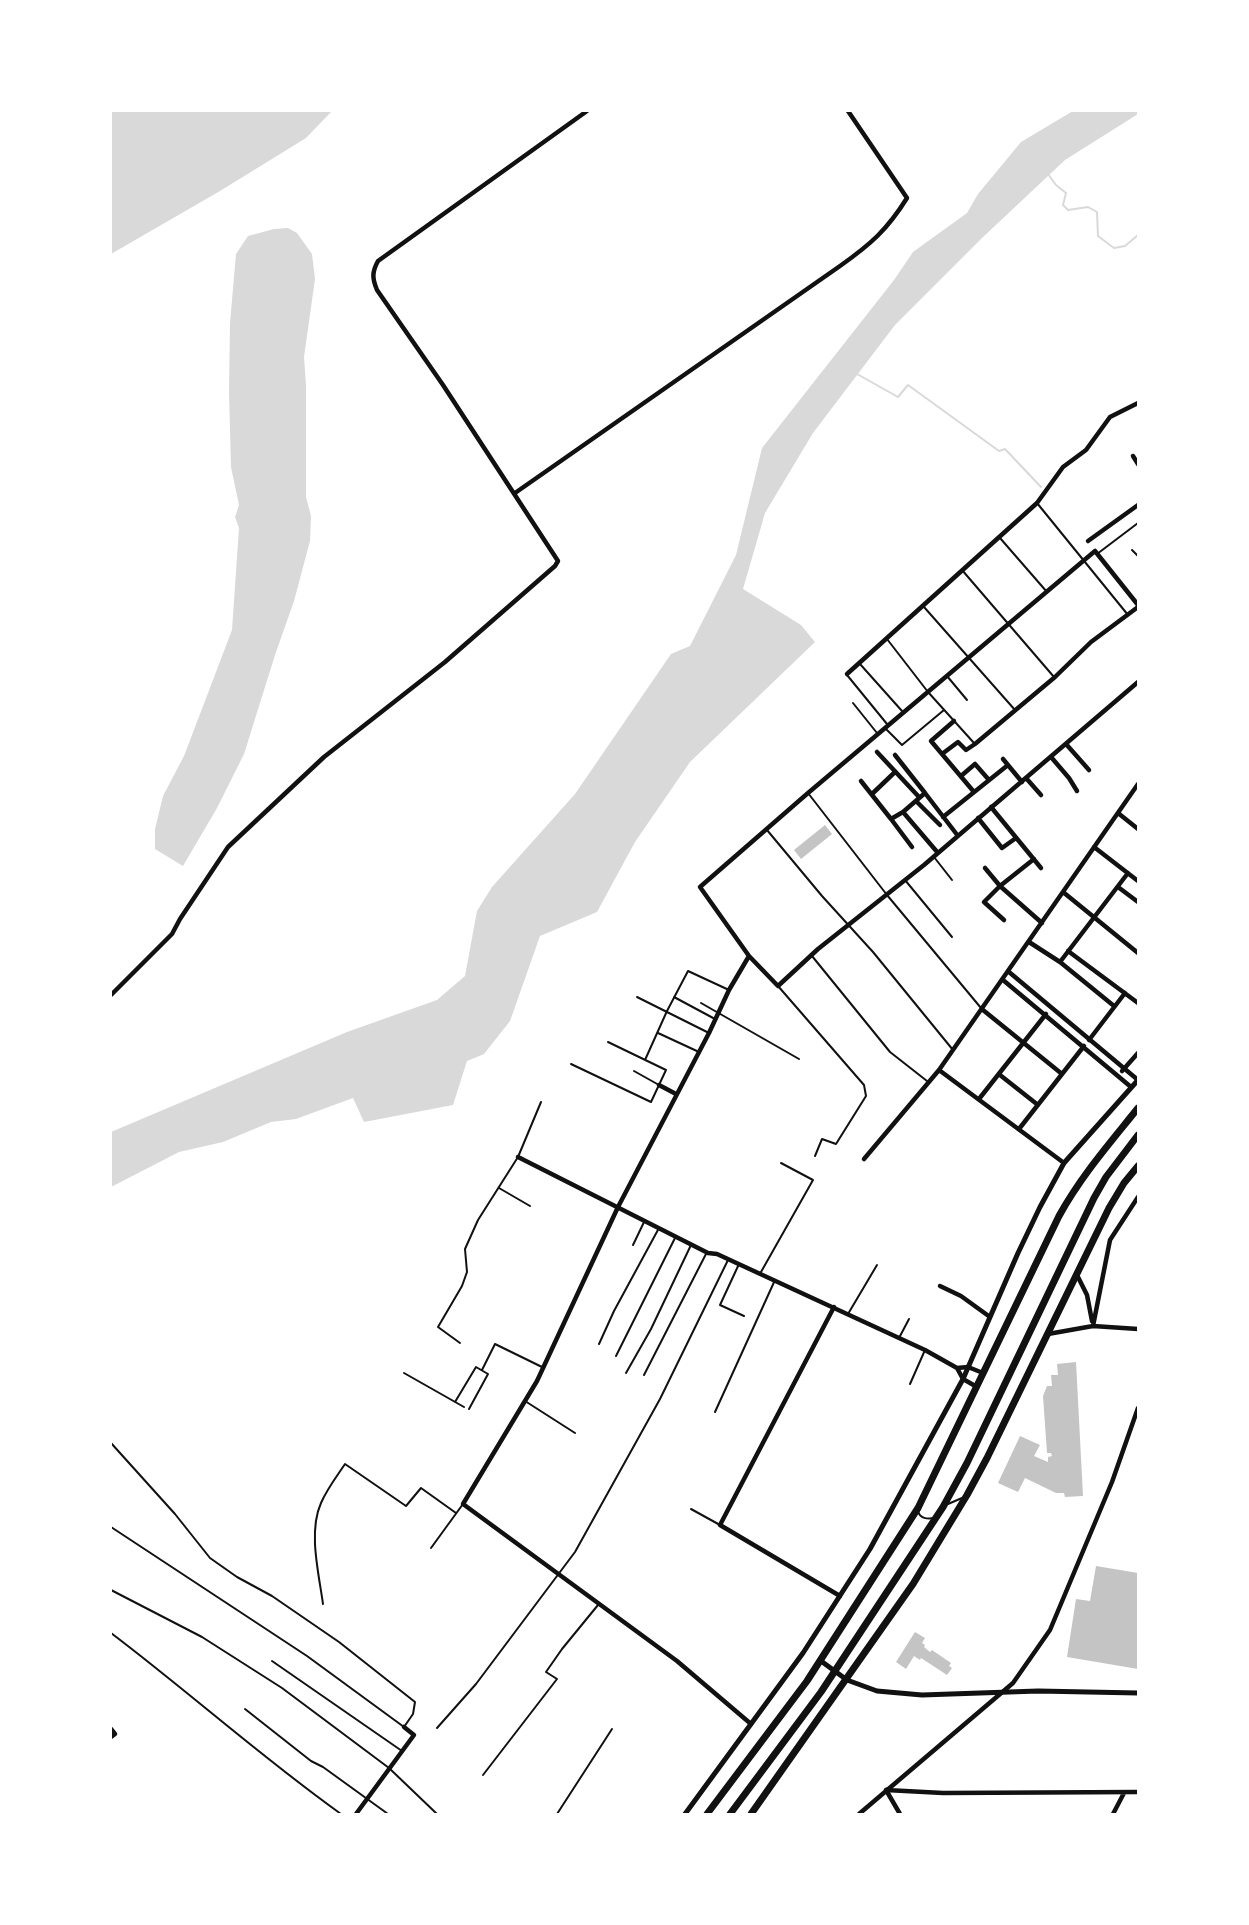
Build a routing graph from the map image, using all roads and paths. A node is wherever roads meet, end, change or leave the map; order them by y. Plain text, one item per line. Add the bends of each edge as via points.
1 (587, 111) edge
2 (848, 111) edge
3 (1138, 403) edge
4 (1133, 456) dead end
5 (1138, 464) edge
6 (515, 493) junction
7 (1037, 503) junction
8 (1138, 505) edge
9 (1138, 523) edge
10 (999, 537) junction
11 (1089, 541) dead end
12 (1132, 550) dead end
13 (1096, 553) junction
14 (1138, 556) edge
15 (1085, 560) junction
16 (962, 570) junction
17 (1047, 592) junction
18 (923, 605) junction
19 (1138, 606) edge
20 (1128, 616) junction
21 (1008, 625) junction
22 (885, 637) junction
23 (969, 658) junction
24 (859, 663) junction
25 (847, 674) joint
26 (947, 676) junction
27 (1055, 677) junction
28 (1138, 682) edge
29 (928, 692) junction
30 (967, 700) dead end
31 (853, 703) dead end
32 (944, 710) junction
33 (1015, 710) junction
34 (904, 713) junction
35 (954, 721) junction
36 (888, 727) junction
37 (879, 735) junction
38 (975, 744) junction
39 (1066, 744) junction
40 (877, 752) dead end
41 (895, 754) dead end
42 (942, 754) junction
43 (1051, 757) junction
44 (1003, 759) dead end
45 (1008, 765) junction
46 (1089, 770) dead end
47 (896, 772) junction
48 (961, 776) junction
49 (989, 780) junction
50 (1024, 780) junction
51 (861, 781) dead end
52 (1138, 784) edge
53 (1077, 791) dead end
54 (974, 792) junction
55 (808, 793) junction
56 (925, 793) junction
57 (872, 794) junction
58 (1041, 795) dead end
59 (917, 799) junction
60 (991, 807) junction
61 (903, 812) junction
62 (1118, 813) junction
63 (944, 817) junction
64 (978, 818) junction
65 (891, 819) junction
66 (940, 825) dead end
67 (766, 829) junction
68 (1138, 829) edge
69 (958, 836) junction
70 (1016, 838) junction
71 (912, 847) dead end
72 (1094, 847) junction
73 (936, 855) junction
74 (1034, 859) junction
75 (985, 868) dead end
76 (1041, 868) dead end
77 (1128, 873) junction
78 (905, 880) junction
79 (952, 880) dead end
80 (1138, 881) edge
81 (1000, 886) junction
82 (1118, 886) junction
83 (1063, 892) junction
84 (886, 895) junction
85 (1138, 903) edge
86 (1095, 918) junction
87 (1004, 920) dead end
88 (1042, 923) junction
89 (848, 925) junction
90 (952, 937) dead end
91 (1029, 942) junction
92 (1068, 951) junction
93 (1138, 953) edge
94 (749, 956) junction
95 (812, 956) junction
96 (1059, 962) junction
97 (1009, 972) junction
98 (1003, 980) junction
99 (778, 986) junction
100 (729, 990) junction
101 (1125, 993) junction
102 (111, 995) edge
103 (674, 997) junction
104 (637, 998) dead end
105 (701, 1003) dead end
106 (1138, 1003) edge
107 (1114, 1006) junction
108 (982, 1010) junction
109 (667, 1011) junction
110 (719, 1012) junction
111 (1046, 1014) junction
112 (715, 1019) junction
113 (657, 1033) junction
114 (709, 1033) junction
115 (1089, 1040) junction
116 (608, 1042) dead end
117 (1023, 1043) junction
118 (1084, 1046) junction
119 (953, 1050) junction
120 (699, 1052) junction
121 (1138, 1053) edge
122 (799, 1059) dead end
123 (645, 1060) junction
124 (571, 1064) dead end
125 (1124, 1069) junction
126 (939, 1070) junction
127 (634, 1071) dead end
128 (1062, 1074) junction
129 (1000, 1075) junction
130 (1119, 1076) junction
131 (1138, 1080) edge
132 (929, 1082) junction
133 (659, 1085) junction
134 (1131, 1087) junction
135 (676, 1095) junction
136 (979, 1099) junction
137 (541, 1102) dead end
138 (1038, 1105) junction
139 (1138, 1108) edge
140 (1135, 1118) edge
141 (1019, 1129) junction
142 (1138, 1135) edge
143 (518, 1156) junction
144 (814, 1156) dead end
145 (864, 1159) dead end
146 (781, 1163) dead end
147 (1064, 1163) junction
148 (1138, 1166) edge
149 (499, 1188) junction
150 (1138, 1197) edge
151 (530, 1206) dead end
152 (618, 1207) junction
153 (645, 1220) junction
154 (659, 1228) junction
155 (676, 1236) junction
156 (691, 1244) junction
157 (633, 1245) dead end
158 (707, 1252) junction
159 (728, 1260) junction
160 (738, 1264) junction
161 (877, 1265) dead end
162 (760, 1275) junction
163 (1077, 1275) junction
164 (775, 1280) junction
165 (940, 1286) dead end
166 (834, 1307) junction
167 (848, 1314) junction
168 (744, 1316) dead end
169 (990, 1317) junction
170 (909, 1319) dead end
171 (1093, 1326) junction
172 (1138, 1329) edge
173 (1048, 1334) junction
174 (899, 1338) junction
175 (460, 1343) dead end
176 (600, 1344) dead end
177 (925, 1350) junction
178 (616, 1356) dead end
179 (968, 1367) junction
180 (543, 1368) junction
181 (957, 1368) junction
182 (482, 1370) junction
183 (404, 1373) dead end
184 (983, 1373) junction
185 (626, 1374) dead end
186 (644, 1375) dead end
187 (963, 1379) junction
188 (910, 1384) dead end
189 (977, 1387) junction
190 (525, 1401) junction
191 (454, 1402) junction
192 (464, 1407) dead end
193 (1138, 1408) edge
194 (469, 1409) dead end
195 (715, 1412) dead end
196 (574, 1433) dead end
197 (111, 1443) edge
198 (967, 1496) junction
199 (463, 1504) junction
200 (943, 1507) junction
201 (918, 1508) junction
202 (691, 1509) dead end
203 (456, 1513) junction
204 (936, 1517) junction
205 (720, 1525) junction
206 (111, 1527) edge
207 (430, 1548) dead end
208 (559, 1574) junction
209 (111, 1590) edge
210 (840, 1596) junction
211 (324, 1604) dead end
212 (599, 1604) junction
213 (111, 1633) edge
214 (272, 1661) dead end
215 (821, 1661) junction
216 (834, 1671) junction
217 (847, 1680) junction
218 (1138, 1693) edge
219 (1002, 1694) junction
220 (245, 1709) dead end
221 (751, 1724) junction
222 (404, 1727) junction
223 (437, 1728) dead end
224 (111, 1729) edge
225 (612, 1730) dead end
226 (111, 1737) edge
227 (784, 1743) junction
228 (402, 1751) junction
229 (796, 1752) junction
230 (389, 1768) junction
231 (483, 1775) dead end
232 (886, 1790) junction
233 (1124, 1792) junction
234 (1138, 1792) edge
235 (369, 1798) junction
236 (340, 1814) edge
237 (356, 1814) edge
238 (388, 1814) edge
239 (437, 1814) edge
240 (557, 1814) edge
241 (685, 1814) edge
242 (707, 1814) edge
243 (730, 1814) edge
244 (751, 1814) edge
245 (859, 1814) edge
246 (900, 1814) edge
247 (1113, 1814) edge

1 - 6 street via 378,261 372,272 377,290
2 - 6 street via 908,198 889,226 840,266
3 - 7 street via 1110,417 1086,450 1063,467
4 - 5 street
6 - 102 street via 555,555 555,566 445,662 324,757 228,848 172,934
7 - 10 street
7 - 15 lane
8 - 11 street
9 - 13 lane
10 - 16 street
10 - 17 lane
12 - 14 lane
13 - 15 street
13 - 19 street
15 - 17 street
15 - 20 lane
16 - 18 street
16 - 21 lane
17 - 21 street
18 - 22 street
18 - 23 lane
19 - 20 street
20 - 27 street via 1091,642
21 - 23 street
21 - 27 lane
22 - 24 street
22 - 29 lane
23 - 26 street
23 - 33 lane
24 - 25 street
24 - 34 lane
25 - 36 lane
26 - 29 street
26 - 30 lane
27 - 33 street
28 - 39 street
29 - 32 lane
29 - 34 street
31 - 37 lane
32 - 35 lane
32 - 36 lane via 902,745
33 - 38 street
34 - 36 street
35 - 38 lane
35 - 42 street via 931,741
36 - 37 street
37 - 55 street
38 - 42 street via 966,750 958,742
39 - 43 street
39 - 46 street
40 - 47 street
41 - 56 street
42 - 48 street
43 - 50 street
43 - 53 street
44 - 45 street
45 - 49 street
45 - 50 street
47 - 57 street
47 - 59 street
48 - 49 street via 975,764
48 - 54 street
49 - 54 street
50 - 58 street
50 - 60 street
51 - 57 street
52 - 62 street
54 - 63 street
55 - 67 street
55 - 84 lane
56 - 59 street
56 - 63 street
57 - 65 street
59 - 61 street
59 - 66 street
60 - 64 street
60 - 70 street
61 - 65 street
61 - 73 street
62 - 68 street
62 - 72 street
63 - 69 street
64 - 69 street
64 - 70 street via 1002,848
65 - 71 street
67 - 89 lane
67 - 94 street via 700,887
69 - 73 street
70 - 74 street
72 - 77 street
72 - 83 street
73 - 78 street
73 - 79 lane
74 - 76 street
74 - 81 street
75 - 81 street
77 - 80 street
77 - 82 street
78 - 84 street
78 - 90 lane
81 - 87 street via 984,902
81 - 88 street
82 - 85 street
82 - 86 street
83 - 86 street
83 - 88 street
84 - 89 street
84 - 108 lane
86 - 92 street
86 - 93 street
88 - 91 street
89 - 95 street
89 - 119 lane
91 - 96 street
91 - 97 street
92 - 96 street
92 - 101 street
94 - 99 street
94 - 100 street
95 - 99 street
95 - 132 lane via 890,1052
96 - 107 street
97 - 98 street
97 - 115 street
98 - 108 street
98 - 111 street
99 - 144 lane via 864,1085 866,1096 836,1144 822,1139
100 - 103 lane via 688,971
100 - 110 street
101 - 106 street
101 - 107 street
103 - 109 lane
103 - 112 lane
104 - 109 lane
105 - 110 lane
107 - 115 street
108 - 117 street
108 - 119 street
109 - 113 lane
109 - 114 lane
110 - 112 street
110 - 122 lane
111 - 117 street
111 - 118 street
112 - 114 street
113 - 120 lane
113 - 123 lane
114 - 120 street
115 - 125 street
116 - 123 lane
117 - 128 street
117 - 129 street
118 - 128 street
118 - 130 street
119 - 126 street
120 - 135 street
121 - 125 street
123 - 133 lane via 666,1070
124 - 133 lane via 651,1102
125 - 130 street
125 - 131 street
126 - 132 street
126 - 136 street
127 - 133 lane
128 - 138 street
129 - 136 street
129 - 138 street
130 - 134 street
131 - 134 street
132 - 145 street
133 - 135 street
134 - 147 street
135 - 152 street
136 - 141 street
137 - 143 lane
138 - 141 street
139 - 140 main road
140 - 184 main road via 1074,1189
141 - 147 street
142 - 200 main road via 1094,1198
143 - 149 lane
143 - 152 street
146 - 162 lane via 813,1180
147 - 169 street
148 - 163 main road via 1113,1202
149 - 151 lane
149 - 175 lane via 465,1249 467,1272 438,1327
150 - 171 street via 1110,1240
152 - 153 street
152 - 180 street
153 - 154 street
153 - 157 lane
154 - 155 street
154 - 176 lane
155 - 156 street
155 - 178 lane
156 - 158 street
156 - 185 lane
158 - 159 street
158 - 186 lane
159 - 160 street
159 - 208 lane via 660,1399
160 - 162 street
160 - 168 lane via 720,1305
161 - 167 lane
162 - 164 street
163 - 171 street via 1089,1302
163 - 173 main road
164 - 166 street
164 - 195 lane
165 - 169 street
166 - 167 street
166 - 205 street
167 - 174 street
169 - 179 street
170 - 174 lane
171 - 172 street
171 - 173 street
173 - 198 main road
174 - 177 street
177 - 181 street
177 - 188 lane
179 - 181 street
179 - 184 street
179 - 187 street
180 - 182 lane via 495,1344
180 - 190 street
181 - 187 street
182 - 191 lane via 476,1367
182 - 194 lane via 488,1374
183 - 191 lane
184 - 189 main road
187 - 189 street
187 - 210 street via 870,1550
189 - 201 main road
190 - 196 lane
190 - 199 street
191 - 192 lane
193 - 219 street via 1112,1482 1050,1630
197 - 222 lane via 210,1558 339,1642 415,1702 413,1714
198 - 200 lane
198 - 217 main road
199 - 203 lane
199 - 208 street
200 - 204 main road
201 - 204 lane via 922,1517
201 - 215 main road
202 - 205 lane
203 - 207 lane
203 - 211 lane via 421,1488 406,1506 345,1464 321,1502 316,1518
204 - 216 main road
205 - 210 street
206 - 222 lane via 307,1656
208 - 212 street
208 - 223 lane via 476,1684
209 - 230 lane via 202,1637 282,1688
210 - 221 street
212 - 221 street via 677,1661
212 - 231 lane via 546,1672 557,1679
213 - 236 lane
214 - 228 lane
215 - 216 street
215 - 242 main road
216 - 217 street
216 - 227 main road
217 - 219 street via 878,1691 922,1695
217 - 229 main road
218 - 219 street
219 - 232 street
220 - 235 lane via 311,1761
221 - 241 street
222 - 228 street via 414,1735
224 - 226 street via 115,1734
225 - 240 lane
227 - 229 main road
227 - 243 main road
228 - 230 street
229 - 244 main road
230 - 235 street
230 - 239 lane
232 - 233 street
232 - 245 street
232 - 246 street
233 - 234 street
233 - 247 street
235 - 237 street
235 - 238 lane

